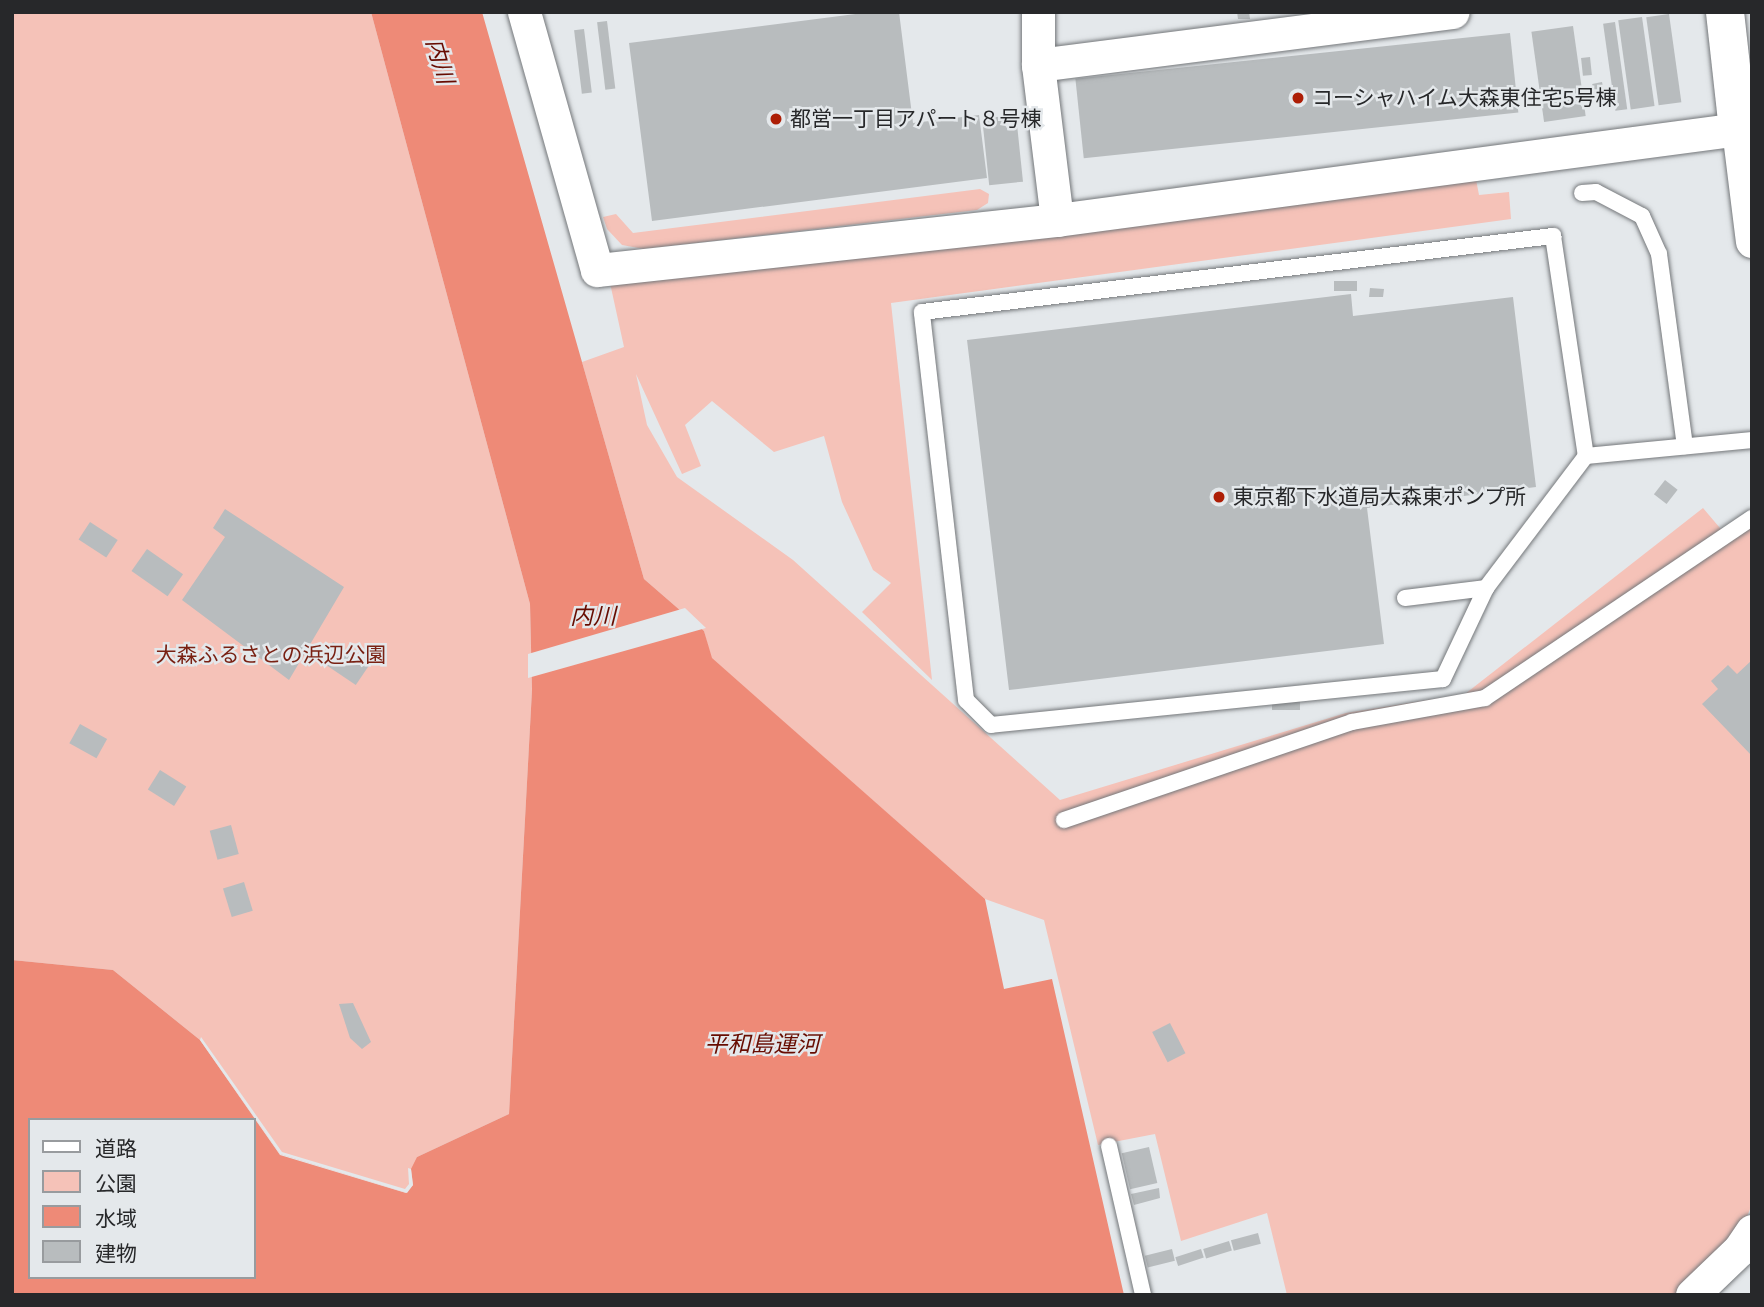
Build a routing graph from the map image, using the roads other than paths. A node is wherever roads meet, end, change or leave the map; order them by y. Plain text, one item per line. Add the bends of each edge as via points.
1 (524, 12) edge
2 (1038, 12) edge
3 (1453, 12) edge
4 (1725, 12) edge
5 (1038, 65) junction
6 (1738, 129) junction
7 (1582, 193) dead end
8 (1057, 220) junction
9 (1752, 241) edge
10 (1752, 440) edge
11 (1685, 446) junction
12 (1586, 456) junction
13 (1752, 518) edge
14 (1486, 588) junction
15 (1405, 598) dead end
16 (1064, 820) dead end
17 (1109, 1146) dead end
18 (1752, 1231) edge
19 (1143, 1295) edge
20 (1692, 1295) edge

1 - 8 street via 597,270
2 - 5 street
3 - 5 street
4 - 6 street
5 - 8 street
6 - 8 street
6 - 9 street
7 - 11 lane via 1596,192 1642,216 1659,254
10 - 11 lane
11 - 12 lane
12 - 14 lane
12 - 14 lane via 1553,236 922,313 966,699 991,724 1443,679
13 - 16 lane via 1485,698 1352,722
14 - 15 lane
17 - 19 lane
18 - 20 street via 1739,1250

